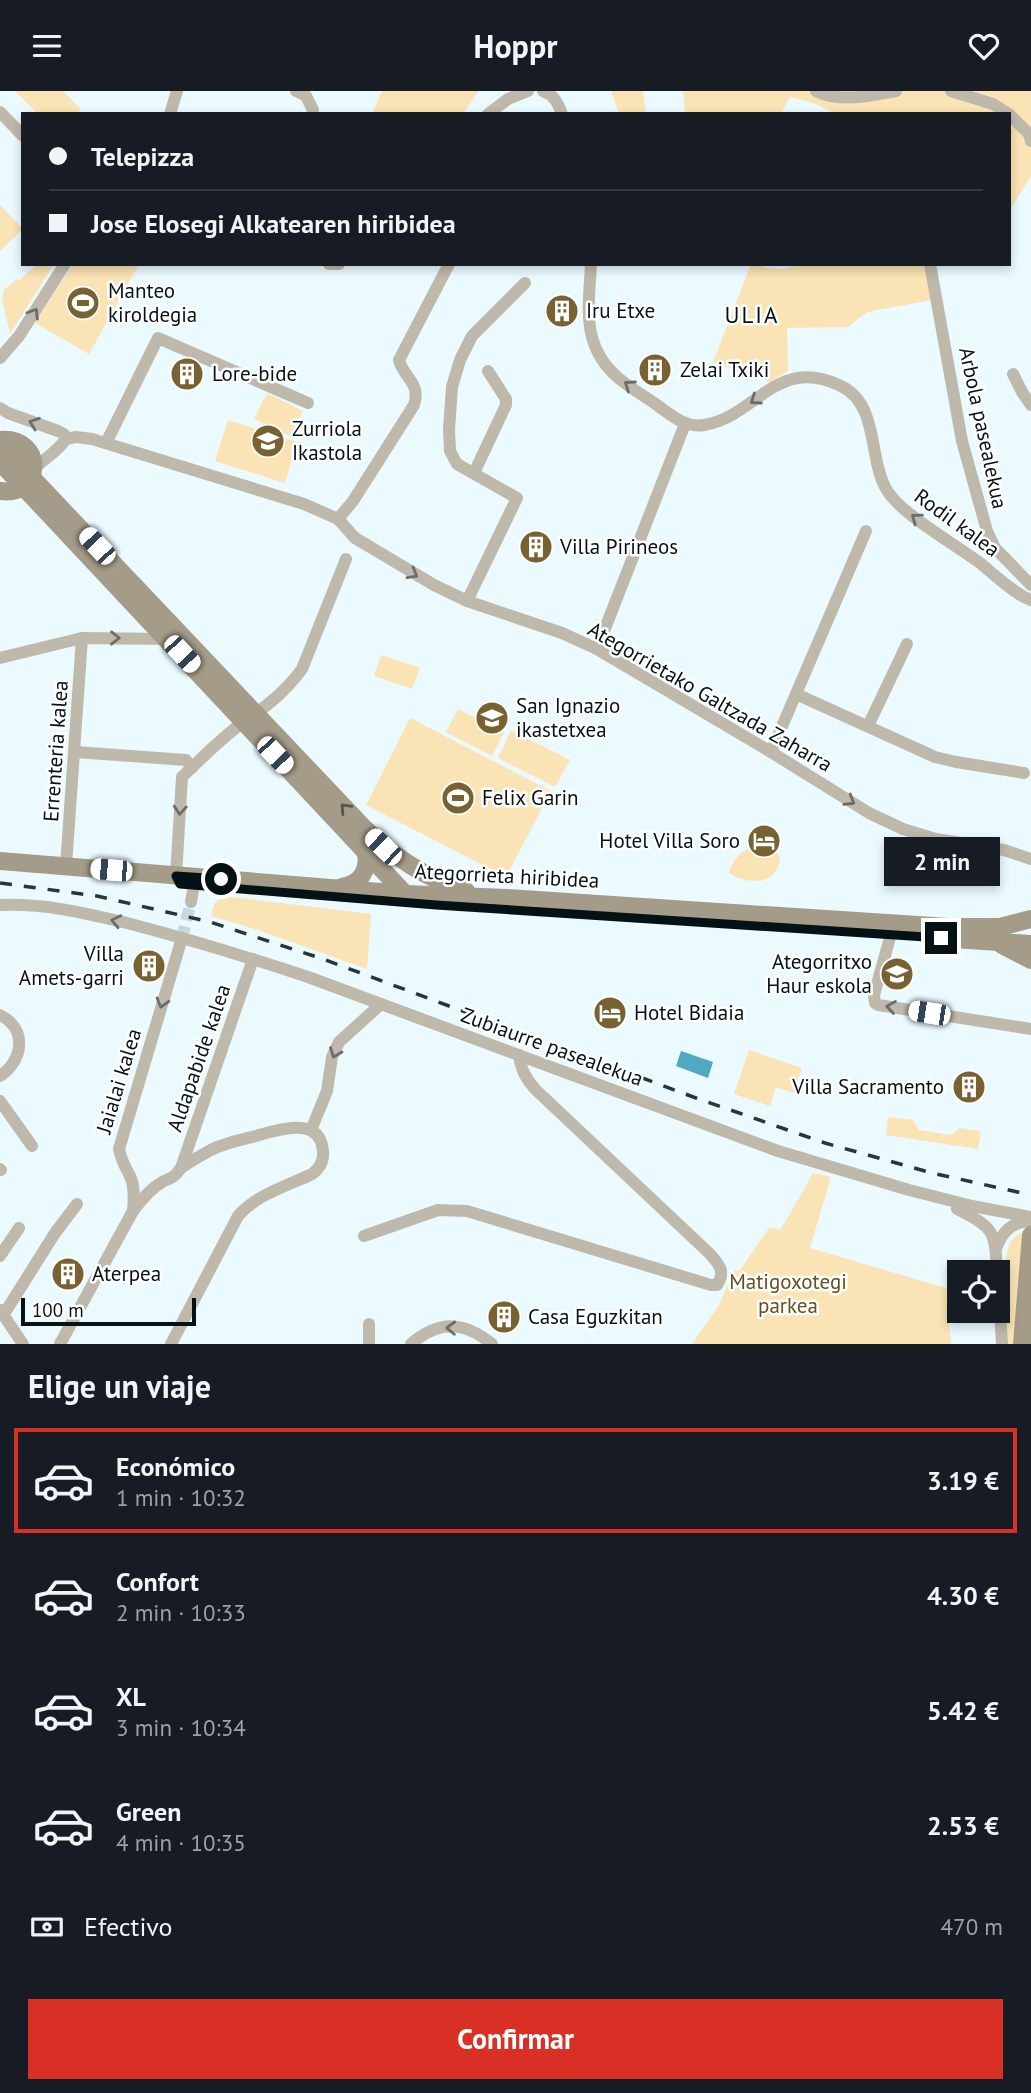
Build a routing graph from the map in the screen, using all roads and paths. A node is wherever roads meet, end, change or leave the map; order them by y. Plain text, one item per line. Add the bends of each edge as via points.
1 (177, 91) edge
2 (296, 91) edge
3 (528, 91) edge
4 (543, 91) edge
5 (816, 91) edge
6 (896, 91) edge
7 (951, 91) edge
8 (0, 112) edge
9 (171, 112) edge
10 (312, 112) edge
11 (491, 112) edge
12 (561, 112) edge
13 (1006, 112) edge
14 (1011, 116) edge
15 (21, 134) edge
16 (1031, 141) edge
17 (64, 266) edge
18 (448, 266) edge
19 (591, 266) edge
20 (930, 266) edge
21 (525, 283) dead end
22 (0, 358) edge
23 (488, 371) dead end
24 (1013, 374) dead end
25 (308, 403) dead end
26 (1031, 405) edge
27 (0, 408) edge
28 (684, 424) junction
29 (0, 442) edge
30 (106, 443) junction
31 (62, 444) junction
32 (25, 446) junction
33 (0, 462) edge
34 (474, 473) junction
35 (30, 478) junction
36 (1, 492) edge
37 (338, 519) junction
38 (866, 531) dead end
39 (346, 559) dead end
40 (1031, 586) edge
41 (1031, 600) edge
42 (467, 601) junction
43 (82, 638) junction
44 (167, 639) junction
45 (906, 644) dead end
46 (597, 649) junction
47 (0, 658) edge
48 (796, 694) junction
49 (251, 718) junction
50 (868, 726) junction
51 (771, 752) junction
52 (76, 753) junction
53 (192, 768) junction
54 (1024, 773) dead end
55 (366, 852) junction
56 (1031, 859) edge
57 (0, 861) edge
58 (66, 866) junction
59 (0, 869) edge
60 (186, 885) junction
61 (337, 887) junction
62 (507, 898) junction
63 (410, 899) junction
64 (0, 905) edge
65 (1031, 919) edge
66 (891, 935) junction
67 (182, 938) junction
68 (996, 941) junction
69 (1031, 944) edge
70 (253, 959) junction
71 (1031, 960) edge
72 (381, 1004) junction
73 (0, 1015) edge
74 (1031, 1029) edge
75 (519, 1055) junction
76 (0, 1076) edge
77 (0, 1101) edge
78 (311, 1130) junction
79 (32, 1146) dead end
80 (181, 1168) junction
81 (130, 1176) junction
82 (164, 1181) junction
83 (909, 1190) junction
84 (77, 1204) dead end
85 (957, 1209) junction
86 (133, 1211) junction
87 (1026, 1223) edge
88 (19, 1228) dead end
89 (364, 1236) dead end
90 (996, 1249) junction
91 (0, 1256) edge
92 (996, 1260) edge
93 (2, 1311) edge
94 (1001, 1323) edge
95 (369, 1324) dead end
96 (23, 1344) edge
97 (60, 1344) edge
98 (171, 1344) edge
99 (369, 1344) edge
100 (411, 1344) edge
101 (492, 1344) edge
102 (1002, 1344) edge
103 (1022, 1344) edge

1 - 9 street
2 - 10 street via 306,96
3 - 11 street
4 - 12 street
5 - 6 street via 840,99
7 - 13 street
8 - 15 street
14 - 16 street
22 -> 17 street
18 - 37 street via 399,360 416,387 414,405
28 -> 19 street via 615,375 601,359 590,334
20 - 40 street, Arbola pasealekua via 962,441 986,531 995,548
21 - 34 street via 472,336 452,387 450,451 457,464
23 - 34 street via 506,405
24 - 26 street
25 - 30 street via 158,338
31 -> 27 street via 64,434
41 -> 28 street, Rodil kalea via 910,515 891,496 882,479 867,416 842,386 815,378 788,379 717,421
28 - 46 street
29 - 32 main road via 15,440
29 - 35 main road
30 - 31 street, Ategorrietako Galtzada Zaharra via 76,437
30 - 37 street, Ategorrietako Galtzada Zaharra via 304,504
31 - 32 street, Ategorrietako Galtzada Zaharra via 38,451
31 - 35 street
32 - 35 main road via 32,456
33 - 35 main road
34 - 42 street via 517,498
35 - 36 main road via 14,491
35 - 44 main road
35 - 49 main road
37 -> 42 street, Ategorrietako Galtzada Zaharra via 355,538
38 - 48 street
39 - 49 street via 302,669
42 - 46 street, Ategorrietako Galtzada Zaharra
43 -> 44 street
43 - 47 street
43 - 52 street, Errenteria kalea
44 - 49 main road
45 - 50 street
46 - 51 street, Ategorrietako Galtzada Zaharra
48 - 50 street
48 - 51 street
49 - 53 street
49 - 55 main road
62 -> 49 main road via 454,887 396,857
50 - 54 street via 935,757
51 -> 56 street, Ategorrietako Galtzada Zaharra via 903,829
52 - 53 street via 186,760
52 - 58 street, Errenteria kalea
53 -> 60 street via 182,777
55 - 61 main road via 362,876 348,886
55 - 63 main road
57 - 58 main road, Ategorrieta hiribidea
58 - 60 main road, Ategorrieta hiribidea
59 - 60 main road, Ategorrieta hiribidea
60 - 61 main road, Ategorrieta hiribidea
60 - 63 main road, Ategorrieta hiribidea
61 - 63 main road, Ategorrieta hiribidea
62 - 63 main road, Ategorrieta hiribidea
62 - 65 main road, Ategorrieta hiribidea via 971,928
63 - 66 main road, Ategorrieta hiribidea
67 -> 64 street, Zubiaurre pasealekua via 68,909
66 - 68 main road, Ategorrieta hiribidea
74 -> 66 street via 878,1005 874,995
67 - 70 street, Zubiaurre pasealekua
67 -> 81 street, Jaialai kalea via 119,1149
68 - 69 main road, Ategorrieta hiribidea
68 - 71 main road
70 - 72 street, Zubiaurre pasealekua
70 - 80 street, Aldapabide kalea
72 - 75 street, Zubiaurre pasealekua
72 -> 78 street via 339,1042
73 - 76 street via 17,1031 20,1041 11,1069
75 - 83 street, Zubiaurre pasealekua via 778,1151
75 - 89 street via 520,1067 536,1090 710,1254 722,1273 717,1285 467,1211 438,1210
77 - 79 street
78 - 80 street, Aldapabide kalea via 281,1129 224,1145
78 - 98 street via 323,1151 319,1168 260,1197 238,1216
80 - 82 street, Aldapabide kalea
81 - 82 street via 150,1183
81 - 86 street, Jaialai kalea
82 - 86 street, Aldapabide kalea
83 - 85 street, Zubiaurre pasealekua
83 - 87 street, Zubiaurre pasealekua
84 - 93 street
85 - 87 street, Zubiaurre pasealekua
85 - 90 street via 987,1227
86 - 97 street
87 - 90 street via 1012,1225
87 - 103 main road
88 - 91 street
90 - 92 street
93 - 96 street
94 - 102 street
95 - 99 street
101 -> 100 street via 471,1330 452,1325 436,1328

